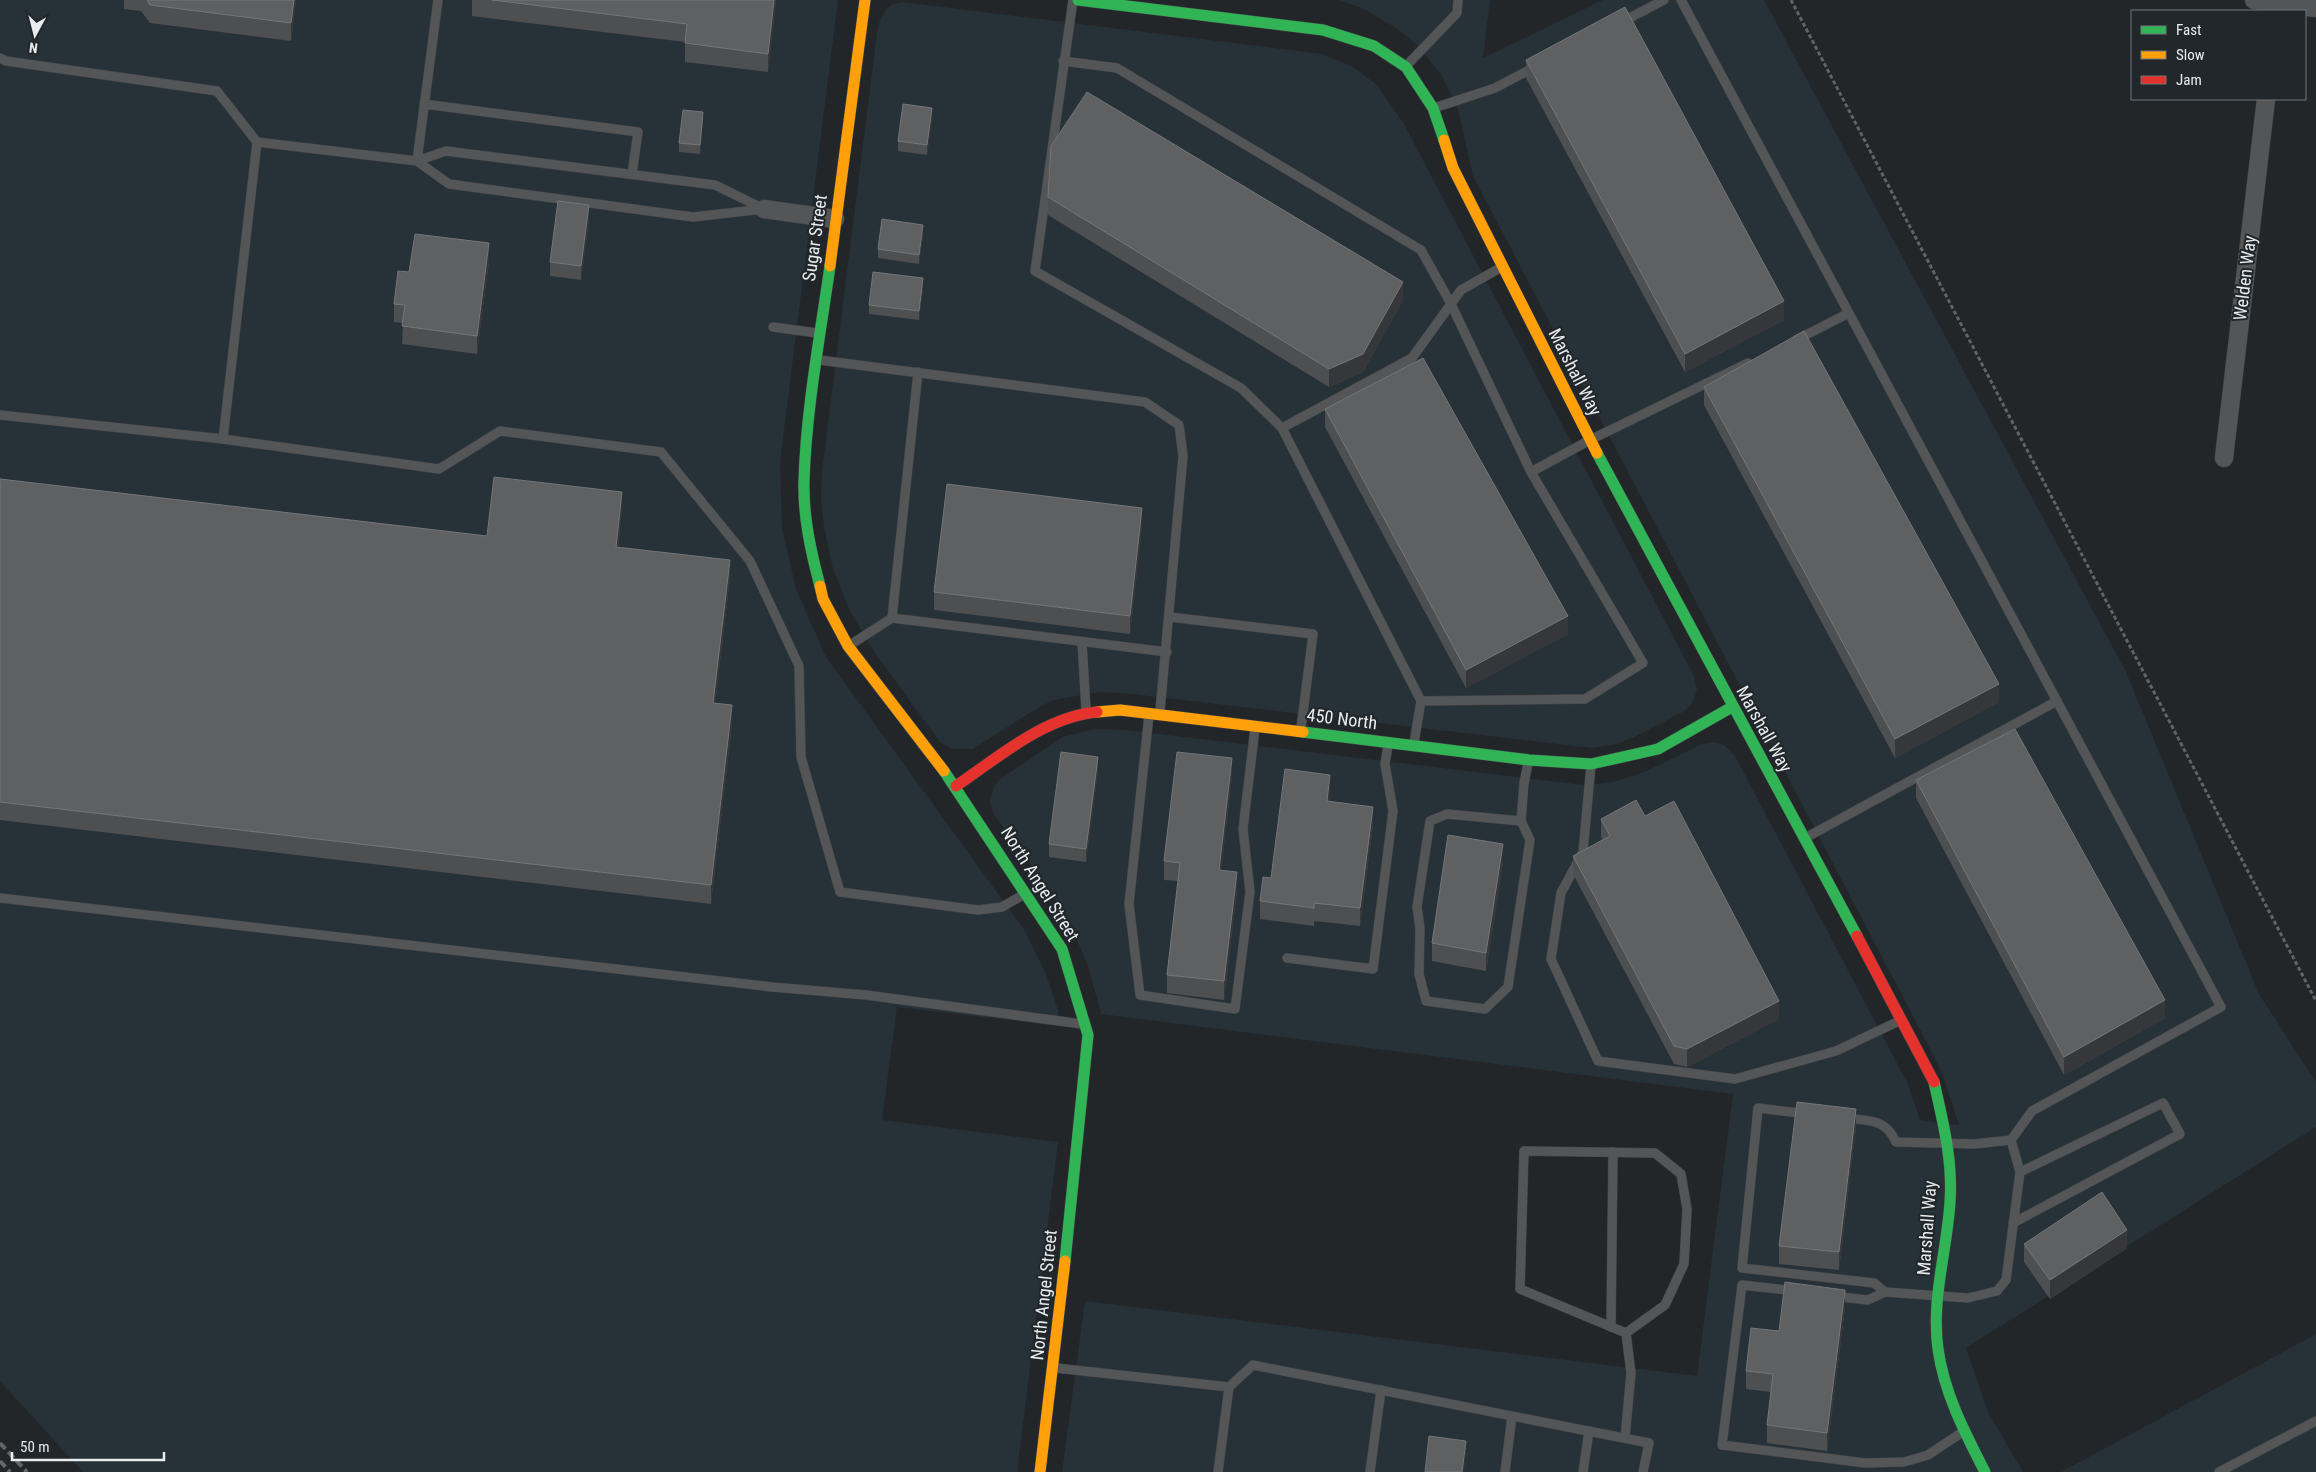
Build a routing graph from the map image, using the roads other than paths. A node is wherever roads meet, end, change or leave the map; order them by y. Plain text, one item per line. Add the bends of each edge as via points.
1 (438, 0) edge
2 (865, 0) edge
3 (1072, 0) edge
4 (1078, 0) edge
5 (1458, 0) edge
6 (1664, 0) edge
7 (1681, 0) edge
8 (2254, 0) edge
9 (2277, 5) edge
10 (2316, 8) edge
11 (1614, 26) edge
12 (0, 58) edge
13 (1063, 61) junction
14 (1546, 61) edge
15 (1406, 67) junction
16 (2266, 100) edge
17 (424, 104) junction
18 (1433, 108) junction
19 (257, 142) junction
20 (417, 161) junction
21 (632, 174) junction
22 (764, 209) junction
23 (836, 219) junction
24 (1503, 266) junction
25 (1450, 302) junction
26 (1849, 313) junction
27 (773, 327) dead end
28 (820, 333) junction
29 (1789, 343) edge
30 (816, 360) junction
31 (1754, 360) edge
32 (918, 372) junction
33 (0, 415) edge
34 (1282, 428) junction
35 (223, 439) junction
36 (1590, 440) junction
37 (2224, 458) dead end
38 (1531, 472) junction
39 (804, 482) joint
40 (1170, 617) junction
41 (892, 618) junction
42 (1082, 642) junction
43 (848, 646) junction
44 (1167, 652) junction
45 (1421, 701) junction
46 (2057, 701) junction
47 (1732, 707) junction
48 (1086, 713) junction
49 (1155, 713) junction
50 (1256, 726) junction
51 (1301, 731) junction
52 (1388, 743) junction
53 (1414, 746) junction
54 (1529, 760) junction
55 (1591, 764) junction
56 (956, 786) junction
57 (1521, 821) junction
58 (1804, 838) junction
59 (1026, 893) junction
60 (0, 898) edge
61 (1287, 958) dead end
62 (1901, 1020) junction
63 (1085, 1024) junction
64 (1817, 1115) edge
65 (1837, 1117) edge
66 (2011, 1140) junction
67 (1947, 1144) junction
68 (1613, 1152) junction
69 (2020, 1172) junction
70 (2014, 1223) junction
71 (1884, 1292) junction
72 (1810, 1293) edge
73 (1820, 1294) edge
74 (1939, 1295) junction
75 (1611, 1327) junction
76 (1626, 1333) junction
77 (1054, 1368) junction
78 (1229, 1388) junction
79 (1381, 1390) junction
80 (1512, 1416) junction
81 (2316, 1421) edge
82 (1589, 1431) junction
83 (1965, 1431) junction
84 (1624, 1438) junction
85 (1040, 1472) edge
86 (1218, 1472) edge
87 (1370, 1472) edge
88 (1505, 1472) edge
89 (1583, 1472) edge
90 (1643, 1472) edge
91 (1985, 1472) edge
92 (2219, 1472) edge

1 - 17 lane
2 - 23 street, Sugar Street
3 - 13 lane
4 - 15 street, Marshall Way via 1209,12 1323,30 1374,46
5 - 15 lane via 1457,12
6 - 11 lane
7 - 26 lane
8 - 9 street
9 - 10 street
12 - 19 lane via 217,91
13 - 25 lane via 1117,68 1421,250
13 - 34 lane via 1035,272 1241,388
14 - 18 lane via 1495,88
15 - 18 street, Marshall Way
16 - 37 street, Welden Way
17 - 20 lane
17 - 21 lane via 638,132
18 - 24 street, Marshall Way via 1453,168
19 - 20 lane
19 - 35 lane
20 - 21 lane via 446,151
20 - 22 lane via 449,184 693,217
21 - 22 lane via 715,185
22 - 23 street
23 - 28 street, Sugar Street
24 - 25 lane via 1461,290
24 - 36 street, Marshall Way
25 - 34 lane via 1412,358
25 - 38 lane
26 - 29 lane
26 - 46 lane
27 - 28 lane
28 - 30 street, Sugar Street
30 - 32 lane
30 - 39 street, Sugar Street
31 - 36 lane
32 - 40 lane via 1145,402 1179,426 1183,456
32 - 41 lane
33 - 35 lane
34 - 45 lane
35 - 59 lane via 439,469 500,431 661,452 750,560 799,666 801,756 840,892 978,910 1002,907
36 - 38 lane
36 - 47 street, Marshall Way
38 - 45 lane via 1643,663 1585,699
39 - 43 street, North Angel Street via 809,546 823,600
40 - 44 lane
40 - 51 lane via 1313,634
41 - 42 lane
41 - 43 lane
42 - 44 lane
42 - 48 lane
43 - 56 street, North Angel Street
44 - 49 lane
45 - 53 lane
46 - 58 lane
46 - 66 lane via 2221,1007 2032,1111
47 - 55 street, 450 North via 1658,749
47 - 58 street, Marshall Way
48 - 49 street, 450 North via 1120,710
48 - 56 street, 450 North via 1044,727
49 - 50 street, 450 North
49 - 50 lane via 1129,904 1140,995 1235,1010 1250,892 1243,830
50 - 51 street, 450 North
51 - 52 street, 450 North
52 - 53 street, 450 North
52 - 61 lane via 1385,764 1393,810 1373,969
53 - 54 street, 450 North
54 - 55 street, 450 North
54 - 57 lane
55 - 62 lane via 1583,852 1562,893 1551,959 1598,1061 1735,1079 1836,1051
56 - 59 street, North Angel Street
57 - 57 lane via 1447,814 1430,821 1417,907 1419,974 1426,1001 1485,1009 1508,987 1530,840
58 - 62 street, Marshall Way
59 - 63 street, North Angel Street via 1062,949
60 - 63 lane via 772,987 866,995
62 - 67 street, Marshall Way via 1934,1080
63 - 77 street, North Angel Street via 1088,1034 1084,1091
64 - 71 lane via 1758,1108 1742,1268 1874,1283
65 - 67 lane via 1877,1122 1890,1129 1896,1142
66 - 67 lane
66 - 69 lane
67 - 74 street, Marshall Way via 1950,1202
68 - 75 lane
68 - 75 lane via 1524,1151 1520,1289
68 - 76 lane via 1655,1153 1681,1174 1687,1209 1684,1264 1665,1305
69 - 70 lane
69 - 70 lane via 2163,1103 2180,1134
70 - 74 lane via 2006,1280 1997,1291 1968,1298
71 - 73 lane via 1868,1300
71 - 74 lane
72 - 83 lane via 1742,1285 1722,1445 1865,1463 1904,1462 1928,1455
74 - 83 street, Marshall Way via 1938,1347 1949,1397
75 - 76 lane
76 - 84 lane via 1631,1373
77 - 78 lane
77 - 85 street, North Angel Street
78 - 79 lane via 1253,1365
78 - 86 lane
79 - 80 lane
79 - 87 lane
80 - 82 lane
80 - 88 lane
81 - 92 lane
82 - 84 lane
82 - 89 lane
83 - 91 street, Marshall Way
84 - 90 lane via 1649,1443

